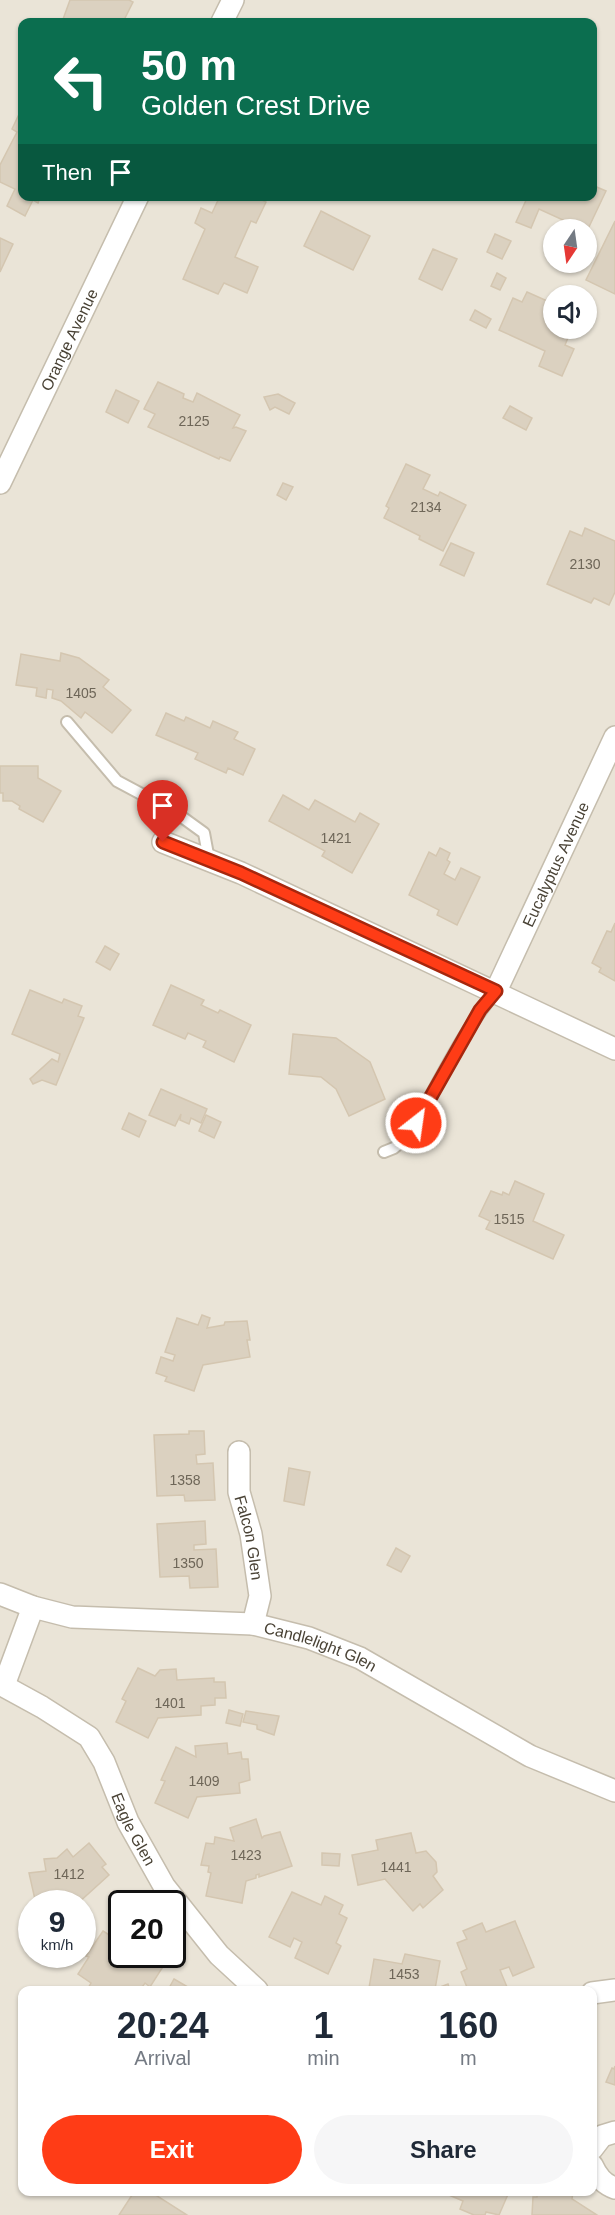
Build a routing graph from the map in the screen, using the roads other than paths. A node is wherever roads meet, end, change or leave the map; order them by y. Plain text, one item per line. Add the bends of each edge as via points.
1 (233, 0) edge
2 (224, 18) edge
3 (136, 201) edge
4 (0, 483) edge
5 (67, 722) dead end
6 (615, 737) edge
7 (163, 842) dead end
8 (209, 861) junction
9 (496, 991) junction
10 (615, 1049) edge
11 (384, 1152) dead end
12 (239, 1452) dead end
13 (0, 1594) edge
14 (33, 1607) junction
15 (253, 1624) junction
16 (2, 1685) edge
17 (615, 1791) edge
18 (253, 1986) edge
19 (615, 1990) edge
20 (597, 1992) edge
21 (615, 2132) edge
22 (597, 2142) edge
23 (597, 2175) edge
24 (615, 2188) edge

1 - 2 street
3 - 4 street, Orange Avenue
5 - 8 lane via 117,781 175,812 204,833
6 - 9 street, Eucalyptus Avenue
7 - 8 street
8 - 9 street
9 - 10 street
9 - 11 lane via 480,1010 407,1137
12 - 15 street, Falcon Glen via 239,1492 251,1534 260,1596
13 - 14 street, Candlelight Glen
14 - 15 street, Candlelight Glen via 72,1617
14 - 16 street
15 - 17 street, Candlelight Glen via 309,1638 360,1658 530,1756
16 - 18 street, Eagle Glen via 89,1737 104,1762 128,1822 164,1886 219,1954
19 - 20 street
21 - 22 street via 602,2136
23 - 24 street

